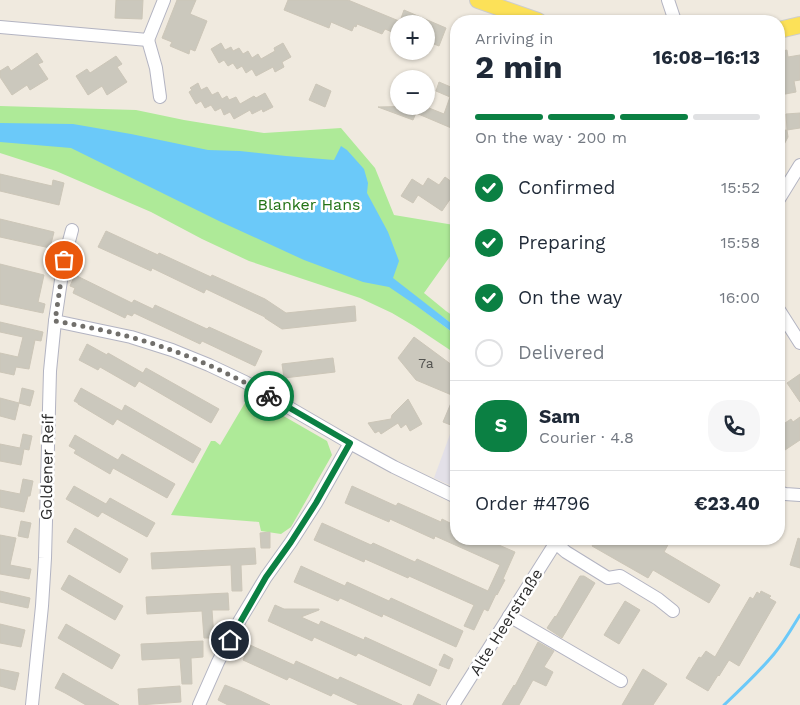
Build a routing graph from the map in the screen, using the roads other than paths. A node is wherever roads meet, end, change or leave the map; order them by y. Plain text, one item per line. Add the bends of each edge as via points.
1 (164, 0) edge
2 (478, 0) edge
3 (668, 0) edge
4 (500, 4) edge
5 (525, 15) edge
6 (672, 15) edge
7 (800, 25) edge
8 (0, 27) edge
9 (785, 29) edge
10 (148, 40) junction
11 (160, 96) dead end
12 (800, 165) edge
13 (785, 189) edge
14 (72, 230) dead end
15 (785, 320) edge
16 (55, 321) junction
17 (800, 344) edge
18 (350, 443) junction
19 (450, 494) edge
20 (785, 494) edge
21 (800, 495) edge
22 (552, 545) edge
23 (560, 545) edge
24 (673, 611) dead end
25 (509, 616) junction
26 (621, 681) dead end
27 (32, 705) edge
28 (199, 705) edge
29 (453, 705) edge

1 - 10 street
2 - 4 main road
3 - 6 street
4 - 5 main road
7 - 9 main road
8 - 10 street
10 - 11 street
12 - 13 street
14 - 16 street, Goldener Reif
15 - 17 street
16 - 18 street via 131,337 209,365 245,382
16 - 27 street, Goldener Reif via 49,384 45,564
18 - 19 street
18 - 28 street via 316,503 240,620
20 - 21 street
22 - 25 street, Alte Heerstraße
23 - 24 street via 608,578 620,576 658,598
25 - 26 street
25 - 29 street, Alte Heerstraße

